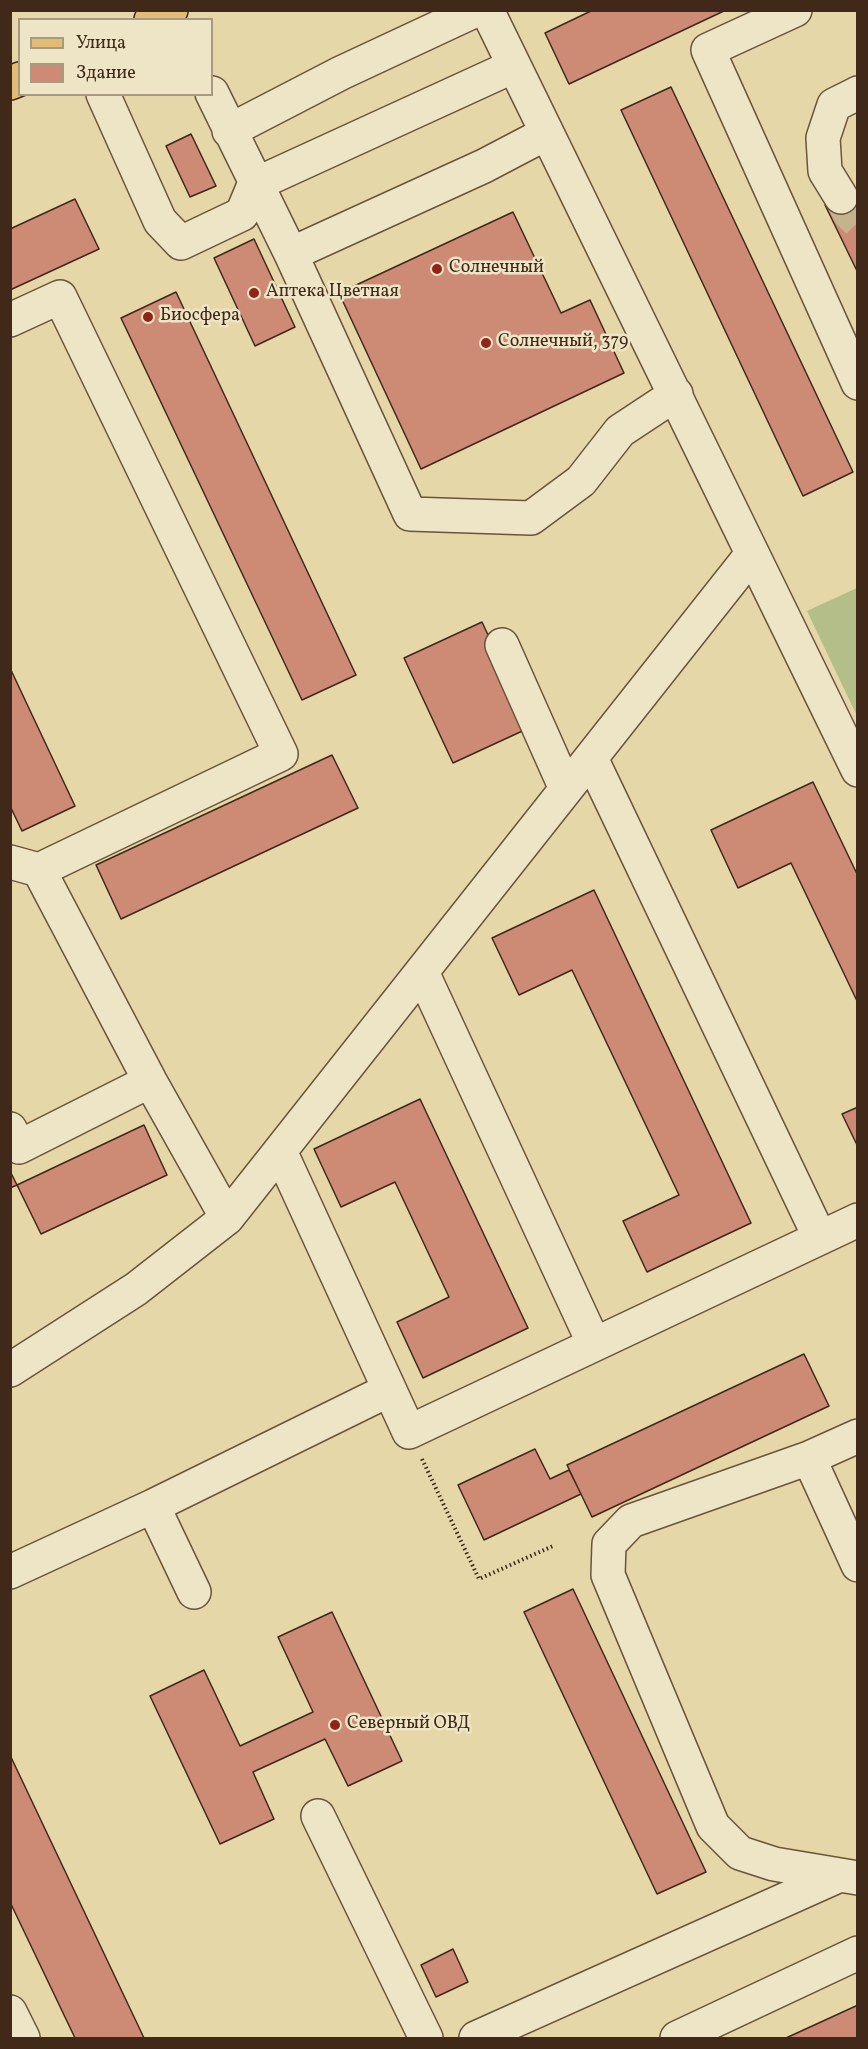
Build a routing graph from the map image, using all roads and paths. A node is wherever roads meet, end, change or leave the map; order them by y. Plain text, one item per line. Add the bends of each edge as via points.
1 (172, 10) edge
2 (476, 10) edge
3 (487, 10) edge
4 (795, 10) edge
5 (155, 18) edge
6 (514, 66) junction
7 (858, 93) edge
8 (213, 95) edge
9 (104, 96) edge
10 (229, 131) junction
11 (548, 133) junction
12 (254, 185) junction
13 (842, 197) tunnel mouth
14 (291, 254) junction
15 (10, 320) edge
16 (858, 383) edge
17 (676, 394) junction
18 (752, 554) junction
19 (502, 645) dead end
20 (591, 758) junction
21 (858, 770) edge
22 (566, 789) junction
23 (25, 866) edge
24 (422, 972) junction
25 (150, 1081) junction
26 (10, 1130) edge
27 (280, 1151) junction
28 (227, 1218) junction
29 (858, 1220) edge
30 (820, 1238) junction
31 (594, 1344) junction
32 (10, 1370) edge
33 (389, 1390) junction
34 (409, 1432) junction
35 (858, 1436) edge
36 (809, 1458) junction
37 (153, 1506) junction
38 (553, 1546) dead end
39 (858, 1565) edge
40 (10, 1572) edge
41 (195, 1592) dead end
42 (318, 1816) dead end
43 (849, 1877) edge
44 (858, 1953) edge
45 (10, 2012) edge
46 (23, 2038) edge
47 (426, 2038) edge
48 (476, 2038) edge
49 (677, 2038) edge

1 - 5 main road
2 - 10 street
3 - 6 street
4 - 16 street via 708,50
6 - 11 street
6 - 12 street
7 - 13 street via 834,105 823,138 825,171
8 - 10 street
9 - 12 street via 160,221 181,243 242,214
10 - 12 street
11 - 14 street
11 - 17 street
12 - 14 street
14 - 17 street via 410,514 531,518 581,481 620,431
15 - 23 street via 60,297 281,754
17 - 18 street
18 - 20 street
18 - 21 street
19 - 22 street
20 - 22 street
20 - 30 street
22 - 24 street
23 - 25 street
24 - 27 street
24 - 31 street
25 - 26 street via 19,1147
25 - 28 street
27 - 28 street
27 - 33 street
28 - 32 street via 136,1289
29 - 30 street
30 - 31 street
31 - 34 street
33 - 34 street
33 - 37 street
34 - 38 path via 479,1579
35 - 36 street
36 - 39 street
36 - 43 street via 631,1521 609,1544 608,1575 713,1826 740,1854
37 - 40 street
37 - 41 street
42 - 47 street
43 - 48 street
44 - 49 street
45 - 46 street

